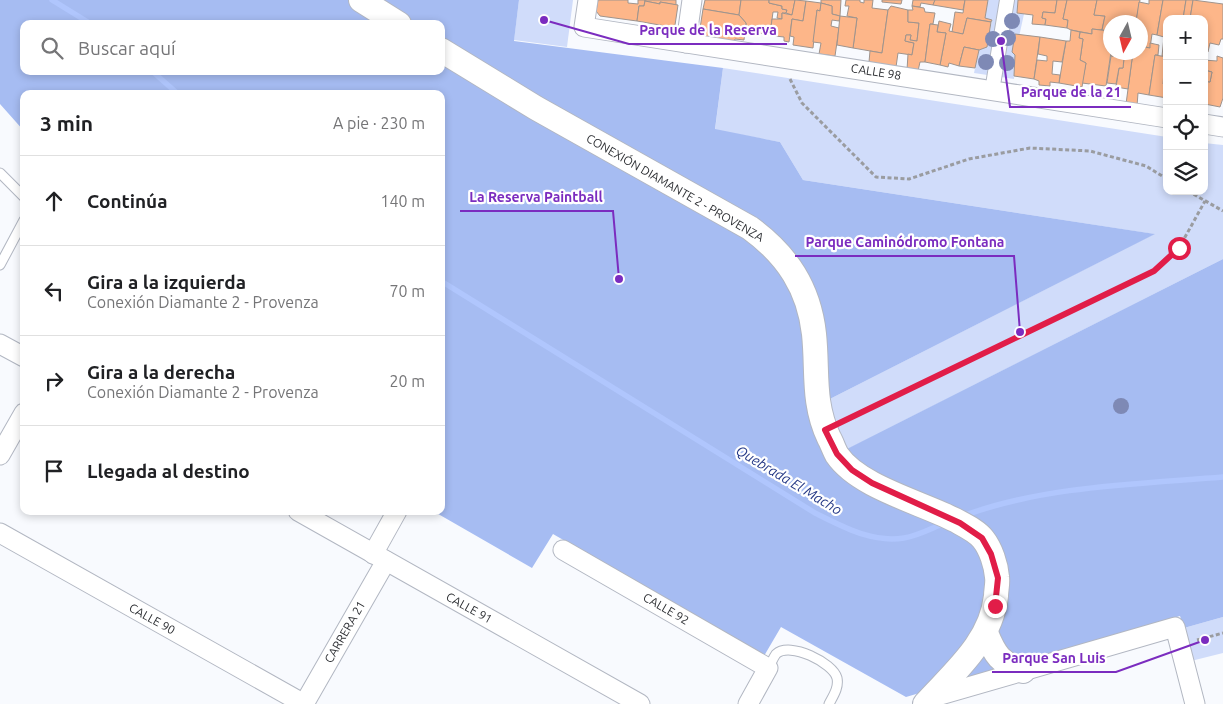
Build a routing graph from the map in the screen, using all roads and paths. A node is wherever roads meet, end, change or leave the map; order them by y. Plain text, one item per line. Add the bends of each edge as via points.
1 (361, 0) edge
2 (588, 0) edge
3 (692, 0) edge
4 (1007, 0) edge
5 (393, 20) edge
6 (686, 43) junction
7 (445, 52) edge
8 (780, 58) junction
9 (992, 91) junction
10 (1163, 117) edge
11 (1208, 125) edge
12 (1223, 127) edge
13 (0, 173) edge
14 (1163, 177) edge
15 (20, 193) edge
16 (1195, 195) edge
17 (1205, 201) junction
18 (1223, 211) edge
19 (20, 228) edge
20 (0, 265) edge
21 (0, 344) edge
22 (20, 355) edge
23 (20, 420) edge
24 (825, 430) junction
25 (0, 455) edge
26 (305, 515) edge
27 (395, 515) edge
28 (0, 533) edge
29 (563, 550) dead end
30 (379, 557) junction
31 (986, 633) junction
32 (1223, 633) edge
33 (1180, 645) junction
34 (768, 668) junction
35 (1023, 671) junction
36 (928, 701) edge
37 (304, 704) edge
38 (640, 704) edge
39 (748, 704) edge
40 (829, 704) edge
41 (1195, 704) edge

1 - 5 street
2 - 6 street, CALLE 98 via 584,27
3 - 6 street
4 - 9 street
6 - 8 street, CALLE 98
7 - 24 street, CONEXIÓN DIAMANTE 2 - PROVENZA via 543,112 750,228 769,243 796,276 812,315 815,384
8 - 9 street, CALLE 98
8 - 14 path via 802,104 876,176 909,179 969,159 1030,148 1090,151 1146,166
9 - 10 street, CALLE 98
11 - 12 street
13 - 15 lane
16 - 17 path
17 - 18 path
17 - 24 path via 1179,248 1154,271
19 - 20 lane
21 - 22 street
23 - 25 street
24 - 31 street, CONEXIÓN DIAMANTE 2 - PROVENZA via 837,454 852,470 872,483 968,527 982,538 998,578 995,606
26 - 30 street, CALLE 91
27 - 30 street, CARRERA 21
28 - 37 street, CALLE 90
29 - 34 street, CALLE 92
30 - 37 street, CARRERA 21
30 - 38 street, CALLE 91
31 - 35 street via 999,659
31 - 36 street, CONEXIÓN DIAMANTE 2 - PROVENZA via 974,651
32 - 33 path
33 - 35 street via 1175,627
33 - 41 street
34 - 39 street
34 - 40 lane via 777,654 785,650 799,650 819,660 834,672 837,679 837,690
35 - 36 street

